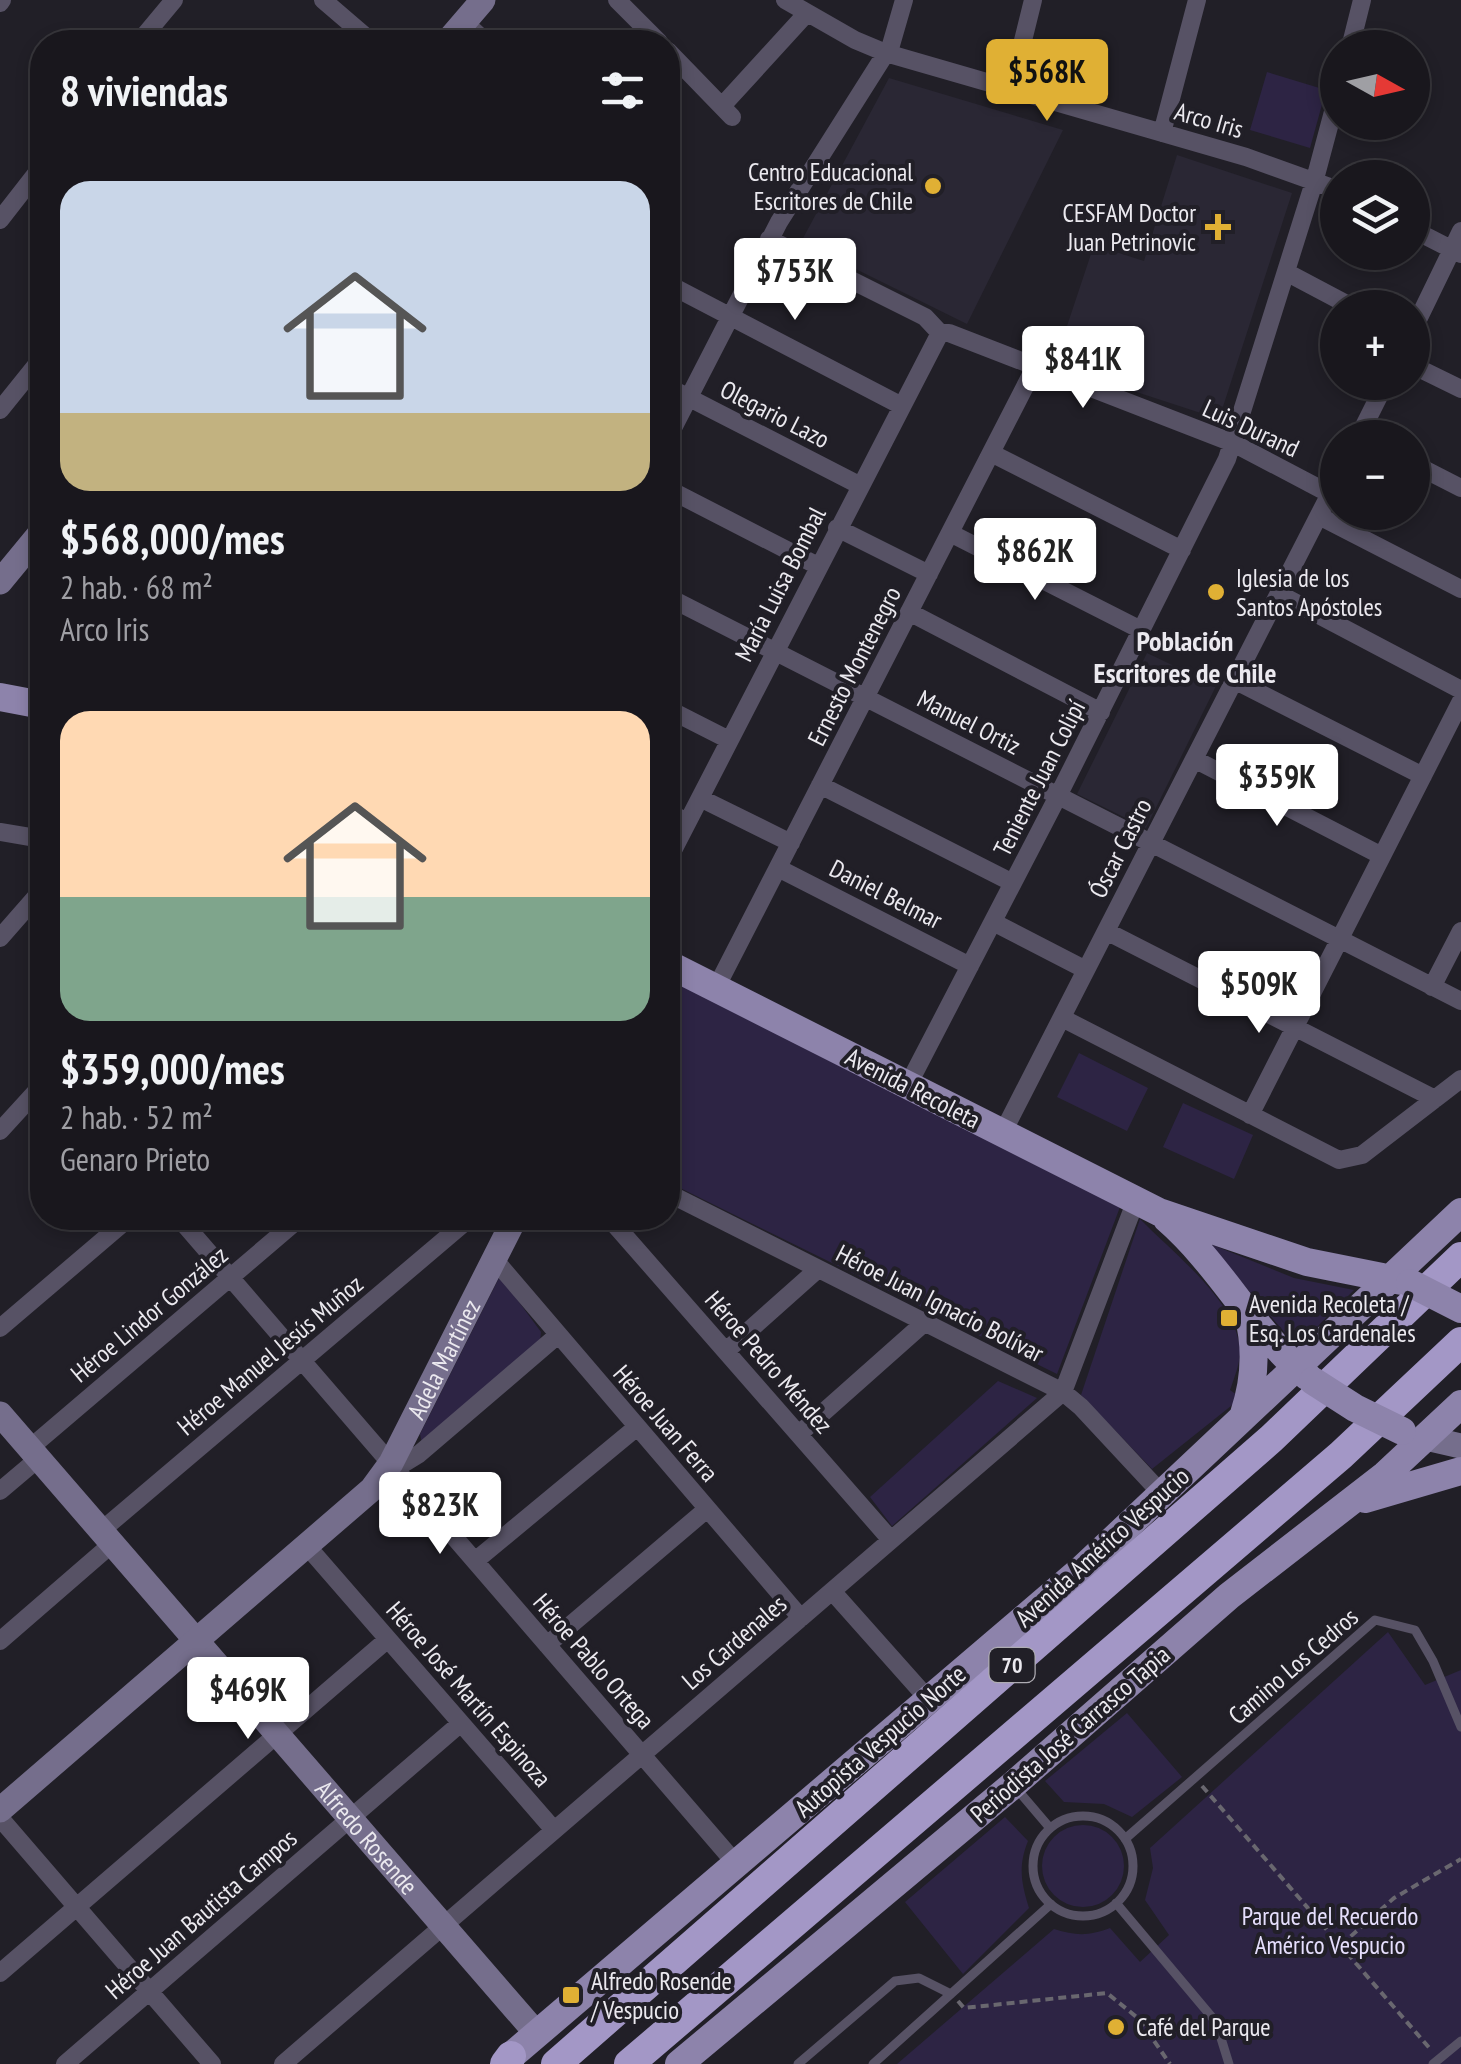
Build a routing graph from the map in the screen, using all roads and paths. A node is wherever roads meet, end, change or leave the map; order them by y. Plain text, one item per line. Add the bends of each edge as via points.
1 (174, 0) edge
2 (323, 0) edge
3 (483, 0) edge
4 (617, 0) edge
5 (786, 0) edge
6 (904, 0) edge
7 (1033, 0) edge
8 (1197, 0) edge
9 (1362, 0) edge
10 (807, 12) junction
11 (464, 22) junction
12 (150, 30) edge
13 (358, 30) edge
14 (457, 30) edge
15 (473, 30) edge
16 (647, 30) edge
17 (1354, 30) edge
18 (886, 52) junction
19 (680, 63) edge
20 (1011, 89) junction
21 (1162, 132) junction
22 (1325, 140) edge
23 (1315, 179) junction
24 (30, 181) edge
25 (1320, 181) edge
26 (0, 220) edge
27 (1461, 231) edge
28 (769, 238) junction
29 (1430, 238) edge
30 (1458, 252) edge
31 (1286, 272) junction
32 (680, 290) edge
33 (1320, 290) edge
34 (1430, 301) edge
35 (730, 316) junction
36 (940, 332) junction
37 (1035, 367) junction
38 (30, 374) edge
39 (1430, 374) edge
40 (1461, 389) edge
41 (680, 394) edge
42 (688, 398) junction
43 (900, 405) junction
44 (0, 410) edge
45 (680, 414) edge
46 (1232, 444) junction
47 (991, 453) junction
48 (1430, 472) edge
49 (1320, 480) edge
50 (859, 486) junction
51 (1461, 488) edge
52 (680, 496) edge
53 (1320, 512) edge
54 (1318, 516) junction
55 (837, 528) junction
56 (950, 533) junction
57 (30, 546) edge
58 (1182, 550) junction
59 (818, 566) junction
60 (929, 574) junction
61 (0, 582) edge
62 (1461, 589) edge
63 (1279, 594) junction
64 (680, 603) edge
65 (909, 612) junction
66 (1142, 630) junction
67 (774, 652) junction
68 (1234, 680) junction
69 (1461, 690) edge
70 (0, 697) edge
71 (866, 698) junction
72 (1461, 701) edge
73 (30, 703) edge
74 (1101, 712) junction
75 (680, 715) edge
76 (729, 740) junction
77 (1194, 758) junction
78 (1423, 776) junction
79 (820, 786) junction
80 (1058, 796) junction
81 (700, 798) junction
82 (680, 818) edge
83 (687, 822) junction
84 (0, 832) edge
85 (680, 836) edge
86 (30, 837) edge
87 (791, 843) junction
88 (1151, 843) junction
89 (1382, 856) junction
90 (778, 868) junction
91 (1013, 883) junction
92 (30, 904) edge
93 (993, 922) junction
94 (1106, 931) junction
95 (1461, 931) edge
96 (0, 938) edge
97 (1340, 939) junction
98 (970, 966) junction
99 (680, 970) edge
100 (1086, 970) junction
101 (1432, 987) junction
102 (716, 988) junction
103 (1461, 1001) edge
104 (1062, 1018) junction
105 (1295, 1028) junction
106 (1461, 1079) edge
107 (908, 1086) junction
108 (30, 1098) edge
109 (1435, 1099) junction
110 (1250, 1115) junction
111 (0, 1131) edge
112 (1002, 1134) junction
113 (680, 1200) edge
114 (1147, 1206) junction
115 (1461, 1212) edge
116 (115, 1230) edge
117 (189, 1230) edge
118 (286, 1230) edge
119 (456, 1230) edge
120 (509, 1230) edge
121 (620, 1230) edge
122 (1461, 1257) edge
123 (494, 1260) junction
124 (818, 1269) junction
125 (230, 1277) junction
126 (1401, 1281) junction
127 (1246, 1308) junction
128 (1461, 1309) edge
129 (924, 1322) junction
130 (0, 1328) edge
131 (558, 1335) junction
132 (1461, 1342) edge
133 (726, 1351) junction
134 (302, 1360) junction
135 (1305, 1374) junction
136 (1063, 1392) junction
137 (1461, 1404) edge
138 (0, 1414) edge
139 (1243, 1417) junction
140 (637, 1427) junction
141 (799, 1434) junction
142 (1414, 1435) junction
143 (1461, 1446) edge
144 (34, 1453) junction
145 (391, 1463) junction
146 (1461, 1470) edge
147 (0, 1491) edge
148 (1162, 1494) junction
149 (1349, 1503) junction
150 (708, 1509) junction
151 (108, 1536) junction
152 (891, 1540) junction
153 (307, 1546) junction
154 (474, 1561) junction
155 (832, 1591) junction
156 (801, 1618) junction
157 (196, 1640) junction
158 (388, 1640) junction
159 (0, 1641) edge
160 (547, 1645) junction
161 (928, 1700) junction
162 (461, 1723) junction
163 (1461, 1727) edge
164 (278, 1734) junction
165 (642, 1755) junction
166 (1196, 1779) junction
167 (1013, 1785) junction
168 (0, 1810) edge
169 (0, 1818) edge
170 (350, 1818) junction
171 (1050, 1828) junction
172 (554, 1830) junction
173 (1125, 1839) junction
174 (1461, 1860) edge
175 (737, 1866) junction
176 (1050, 1904) junction
177 (1116, 1904) junction
178 (77, 1907) junction
179 (444, 1926) junction
180 (1341, 1945) junction
181 (0, 1973) edge
182 (150, 1992) junction
183 (951, 1994) junction
184 (537, 2034) junction
185 (1461, 2041) edge
186 (506, 2061) edge
187 (1435, 2061) edge
188 (65, 2064) edge
189 (212, 2064) edge
190 (283, 2064) edge
191 (556, 2064) edge
192 (630, 2064) edge
193 (679, 2064) edge
194 (798, 2064) edge
195 (873, 2064) edge
196 (1170, 2064) edge
197 (1229, 2064) edge

1 - 12 street
2 - 13 street
3 - 11 street
4 - 16 street
5 - 10 street, Arco Iris
6 - 18 street
7 - 20 street
8 - 21 street
9 - 17 street
10 - 18 street, Arco Iris
10 - 19 street via 727,111
11 - 14 street
11 - 15 street
18 - 20 street, Arco Iris
18 - 28 street
20 - 21 street, Arco Iris
21 - 23 street, Arco Iris
22 - 23 street, Teniente Juan Colipí
23 - 25 street, Arco Iris
23 - 31 street, Teniente Juan Colipí
24 - 26 street
27 - 30 street
28 - 35 street
28 - 36 street, Luis Durand via 925,317
29 - 30 street
30 - 34 street
31 - 33 street
31 - 46 street, Teniente Juan Colipí
32 - 35 street
35 - 42 street
35 - 43 street
36 - 37 street, Luis Durand
36 - 43 street, María Luisa Bombal
37 - 46 street, Luis Durand
37 - 47 street, Ernesto Montenegro
38 - 44 street
39 - 40 street
41 - 42 street, Olegario Lazo
42 - 45 street
42 - 50 street, Olegario Lazo
43 - 50 street, María Luisa Bombal
46 - 49 street, Luis Durand
46 - 58 street, Teniente Juan Colipí
47 - 56 street, Ernesto Montenegro
47 - 58 street
48 - 51 street
50 - 55 street, María Luisa Bombal
52 - 59 street
53 - 54 street, Óscar Castro
54 - 62 street
54 - 63 street, Óscar Castro
55 - 59 street, María Luisa Bombal
55 - 60 street
56 - 60 street, Ernesto Montenegro
56 - 66 street
57 - 61 street
58 - 66 street, Teniente Juan Colipí
59 - 67 street, María Luisa Bombal
60 - 65 street, Ernesto Montenegro
63 - 68 street, Óscar Castro
63 - 69 street
64 - 67 street, Manuel Ortiz
65 - 71 street, Ernesto Montenegro
65 - 74 street
66 - 74 street, Teniente Juan Colipí
67 - 71 street, Manuel Ortiz
67 - 76 street, María Luisa Bombal
68 - 77 street, Óscar Castro
68 - 78 street
70 - 73 main road
71 - 79 street, Ernesto Montenegro
71 - 80 street, Manuel Ortiz
72 - 78 street
74 - 80 street, Teniente Juan Colipí
75 - 76 street
76 - 81 street, María Luisa Bombal
77 - 88 street, Óscar Castro
77 - 89 street
78 - 89 street
79 - 87 street, Ernesto Montenegro
79 - 91 street
80 - 88 street, Manuel Ortiz
80 - 91 street, Teniente Juan Colipí
81 - 83 street, María Luisa Bombal
81 - 87 street
82 - 83 street
83 - 85 street, María Luisa Bombal
84 - 86 street
87 - 90 street, Ernesto Montenegro
88 - 94 street, Óscar Castro
88 - 97 street, Manuel Ortiz
89 - 97 street
90 - 98 street, Daniel Belmar
90 - 102 street, Ernesto Montenegro
91 - 93 street, Teniente Juan Colipí
92 - 96 street
93 - 98 street, Teniente Juan Colipí
93 - 100 street
94 - 100 street, Óscar Castro
94 - 105 street
95 - 101 street
97 - 101 street, Manuel Ortiz
97 - 105 street
98 - 107 street, Teniente Juan Colipí
99 - 102 main road, Avenida Recoleta
100 - 104 street, Óscar Castro
101 - 103 street, Manuel Ortiz
102 - 107 main road, Avenida Recoleta
104 - 110 street
104 - 112 street, Óscar Castro
105 - 109 street
105 - 110 street
106 - 109 street
107 - 112 main road, Avenida Recoleta
108 - 111 street
109 - 110 street via 1347,1160
112 - 114 main road, Avenida Recoleta
113 - 124 street, Héroe Juan Ignacio Bolívar
114 - 126 main road, Avenida Recoleta via 1307,1262
114 - 127 main road, Avenida Recoleta via 1196,1247
114 - 136 street, Los Cardenales
115 - 126 main road, Avenida Américo Vespucio
116 - 130 street
117 - 125 street, Héroe Pablo Ortega
118 - 125 street, Héroe Lindor González
119 - 134 street, Héroe Manuel Jesús Muñoz
120 - 123 street, Adela Martínez
121 - 133 street, Héroe Pedro Méndez
122 - 191 highway, Autopista Vespucio Norte / 70 via 1272,1438
123 - 131 street, Héroe Juan Ferra
123 - 145 street, Adela Martínez
124 - 129 street, Héroe Juan Ignacio Bolívar
124 - 133 street
125 - 134 street, Héroe Pablo Ortega
125 - 144 street, Héroe Lindor González
126 - 128 main road, Avenida Recoleta, bridge
126 - 135 main road, Avenida Américo Vespucio
127 - 135 main road, Avenida Recoleta
127 - 139 main road via 1254,1356
129 - 136 street, Héroe Juan Ignacio Bolívar
129 - 141 street
131 - 140 street, Héroe Juan Ferra
131 - 145 street via 419,1454
132 - 192 highway, 70 via 1341,1456
133 - 141 street, Héroe Pedro Méndez
134 - 145 street, Héroe Pablo Ortega
134 - 151 street, Héroe Manuel Jesús Muñoz
135 - 139 main road, Avenida Américo Vespucio
135 - 142 main road, Avenida Recoleta, bridge via 1355,1408
136 - 148 street, Héroe Juan Ignacio Bolívar
136 - 152 street, Los Cardenales
137 - 142 main road, Periodista José Carrasco Tapia
138 - 144 street, Alfredo Rosende
139 - 148 main road, Avenida Américo Vespucio
140 - 150 street, Héroe Juan Ferra
140 - 154 street
141 - 152 street, Héroe Pedro Méndez
142 - 143 street, Avenida Recoleta
142 - 149 main road, Periodista José Carrasco Tapia
144 - 147 street, Héroe Lindor González
144 - 151 street, Alfredo Rosende
145 - 153 street, Adela Martínez via 364,1497
145 - 154 street, Héroe Pablo Ortega
146 - 149 main road
148 - 161 main road, Avenida Américo Vespucio
149 - 167 main road, Periodista José Carrasco Tapia via 1229,1596
150 - 156 street, Héroe Juan Ferra
150 - 160 street
151 - 157 street, Alfredo Rosende
151 - 159 street, Héroe Manuel Jesús Muñoz
152 - 155 street, Los Cardenales
153 - 157 street, Adela Martínez
153 - 158 street, Héroe José Martín Espinoza
154 - 160 street, Héroe Pablo Ortega
155 - 156 street, Los Cardenales
155 - 161 street
156 - 165 street, Los Cardenales
157 - 164 street, Alfredo Rosende
157 - 168 street, Adela Martínez
158 - 162 street, Héroe José Martín Espinoza
158 - 164 street
160 - 165 street, Héroe Pablo Ortega
161 - 175 main road, Avenida Américo Vespucio
162 - 170 street, Héroe Juan Bautista Campos
162 - 172 street, Héroe José Martín Espinoza
163 - 166 lane, Camino Los Cedros via 1415,1630 1375,1620
164 - 170 street, Alfredo Rosende
164 - 178 street
165 - 172 street, Los Cardenales
165 - 175 street, Héroe Pablo Ortega
166 - 173 lane, Camino Los Cedros
166 - 180 path
167 - 171 lane
167 - 193 main road, Periodista José Carrasco Tapia
169 - 178 street
170 - 179 street, Alfredo Rosende
170 - 182 street, Héroe Juan Bautista Campos
171 - 173 lane via 1082,1816 1098,1818
171 - 176 lane via 1034,1858 1034,1875
172 - 179 street, Los Cardenales
173 - 177 lane via 1131,1880
174 - 180 path via 1394,1898
175 - 184 main road, Avenida Américo Vespucio
176 - 177 lane via 1076,1916
176 - 183 lane
177 - 197 lane via 1216,2022
178 - 181 street
178 - 182 street
179 - 184 street, Alfredo Rosende
179 - 190 street, Los Cardenales
180 - 187 path
182 - 188 street, Héroe Juan Bautista Campos
182 - 189 street
183 - 194 lane via 919,1978 895,1981
183 - 195 lane
183 - 196 path via 964,2008 1107,1993 1139,2019
184 - 186 main road, Avenida Américo Vespucio
185 - 187 lane

